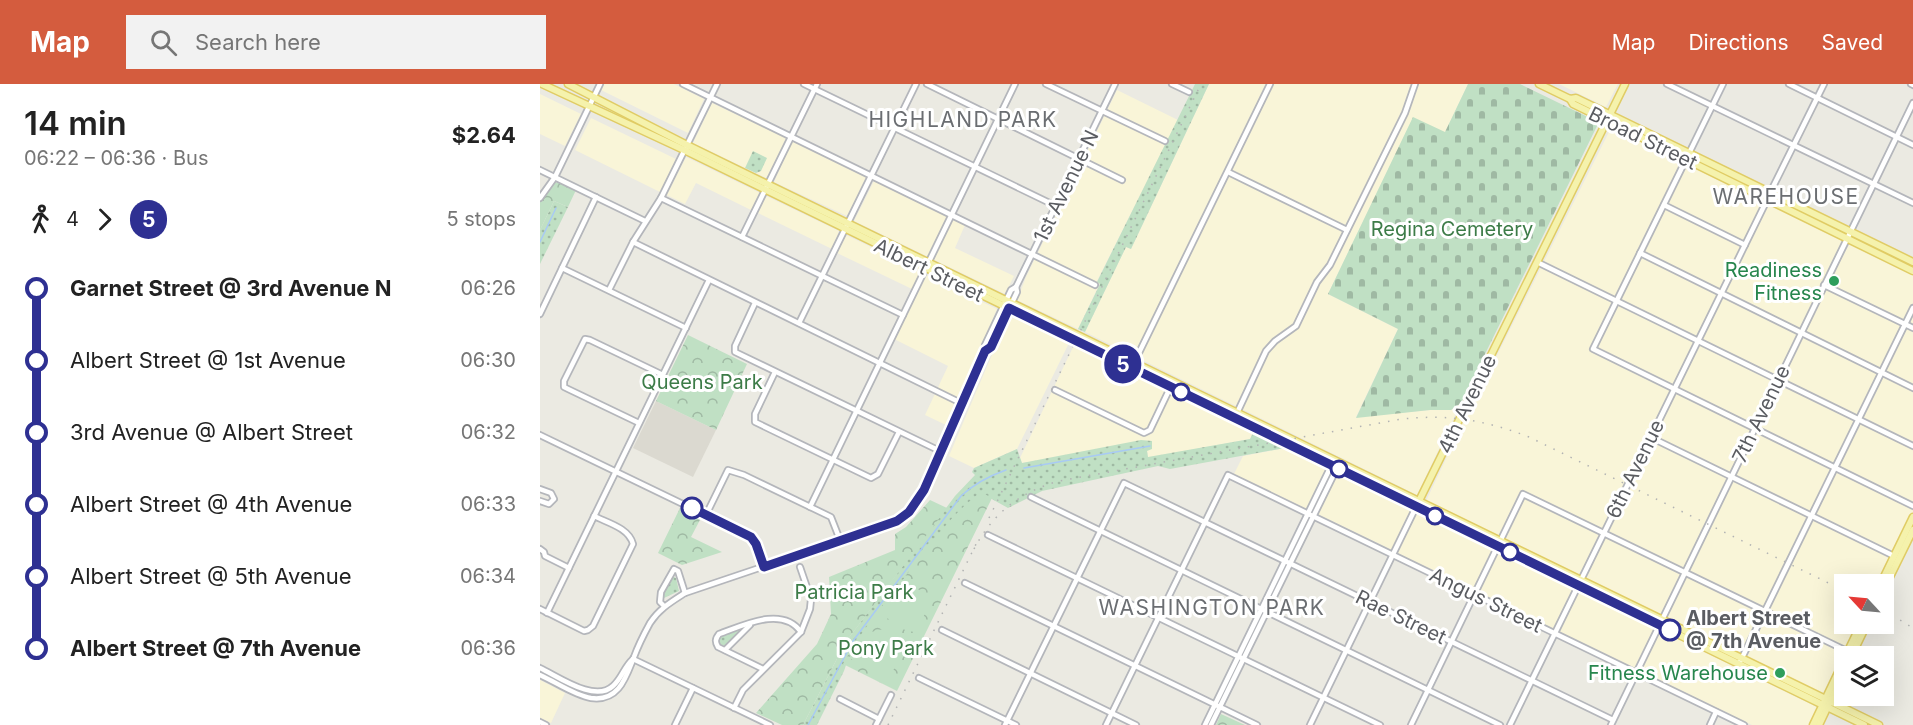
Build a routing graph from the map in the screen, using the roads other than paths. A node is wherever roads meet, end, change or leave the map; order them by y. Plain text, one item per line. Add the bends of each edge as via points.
1 (542, 84) edge
2 (568, 84) edge
3 (600, 84) edge
4 (683, 84) edge
5 (717, 84) edge
6 (804, 84) edge
7 (916, 84) edge
8 (927, 84) edge
9 (1015, 84) edge
10 (1046, 84) edge
11 (1116, 84) edge
12 (1172, 84) edge
13 (1270, 84) edge
14 (1414, 84) edge
15 (1539, 84) edge
16 (1625, 84) edge
17 (1667, 84) edge
18 (1723, 84) edge
19 (1789, 84) edge
20 (1824, 84) edge
21 (816, 87) edge
22 (1189, 92) dead end
23 (594, 96) junction
24 (710, 98) junction
25 (1817, 98) junction
26 (1913, 103) edge
27 (1712, 106) junction
28 (589, 107) junction
29 (1102, 111) junction
30 (1609, 118) junction
31 (998, 119) junction
32 (894, 128) junction
33 (791, 137) junction
34 (1896, 137) junction
35 (1165, 141) dead end
36 (1913, 145) edge
37 (1794, 146) junction
38 (686, 147) junction
39 (1688, 156) junction
40 (1079, 159) junction
41 (975, 167) junction
42 (540, 170) edge
43 (1228, 172) junction
44 (871, 176) junction
45 (555, 177) junction
46 (1122, 180) dead end
47 (1874, 184) junction
48 (767, 187) junction
49 (596, 197) junction
50 (540, 198) edge
51 (661, 198) junction
52 (1768, 198) junction
53 (1913, 203) edge
54 (1664, 205) junction
55 (1056, 206) junction
56 (951, 215) junction
57 (645, 221) junction
58 (847, 226) junction
59 (1347, 230) junction
60 (1849, 235) junction
61 (742, 237) junction
62 (633, 242) junction
63 (1745, 245) junction
64 (1640, 253) junction
65 (1032, 255) junction
66 (1537, 262) junction
67 (1913, 262) edge
68 (927, 265) junction
69 (562, 268) junction
70 (1913, 271) edge
71 (823, 276) junction
72 (709, 280) junction
73 (1095, 285) dead end
74 (1824, 285) junction
75 (609, 290) junction
76 (1721, 294) junction
77 (1616, 301) junction
78 (755, 303) junction
79 (1008, 304) junction
80 (1913, 308) edge
81 (540, 314) edge
82 (903, 315) junction
83 (800, 324) junction
84 (1905, 324) junction
85 (686, 328) junction
86 (1913, 328) edge
87 (1800, 333) junction
88 (1698, 342) junction
89 (879, 363) junction
90 (1133, 365) junction
91 (775, 372) junction
92 (1882, 372) junction
93 (663, 375) junction
94 (1778, 380) junction
95 (1172, 384) junction
96 (1913, 388) edge
97 (1055, 390) dead end
98 (1674, 390) junction
99 (963, 404) junction
100 (855, 411) junction
101 (1236, 415) junction
102 (1858, 420) junction
103 (639, 423) junction
104 (1754, 428) junction
105 (898, 432) junction
106 (540, 435) edge
107 (1650, 437) junction
108 (1913, 446) edge
109 (942, 452) junction
110 (832, 459) junction
111 (1335, 464) junction
112 (1835, 468) junction
113 (616, 471) junction
114 (1731, 476) junction
115 (540, 489) edge
116 (1031, 497) dead end
117 (540, 501) edge
118 (1418, 504) junction
119 (1913, 506) edge
120 (810, 507) junction
121 (1311, 514) junction
122 (706, 515) junction
123 (1811, 515) junction
124 (594, 516) junction
125 (1913, 517) edge
126 (1205, 521) junction
127 (1101, 530) junction
128 (1913, 530) edge
129 (1604, 533) junction
130 (988, 535) dead end
131 (840, 540) junction
132 (1500, 543) junction
133 (540, 549) edge
134 (1393, 554) junction
135 (1894, 556) junction
136 (542, 557) edge
137 (1288, 562) junction
138 (764, 567) junction
139 (800, 567) dead end
140 (569, 568) junction
141 (1181, 569) junction
142 (1685, 572) junction
143 (1885, 574) edge
144 (1891, 574) edge
145 (1077, 578) junction
146 (1580, 582) junction
147 (965, 583) dead end
148 (685, 593) junction
149 (1474, 595) junction
150 (1370, 602) junction
151 (664, 606) junction
152 (540, 609) edge
153 (1264, 610) junction
154 (1764, 611) junction
155 (548, 613) junction
156 (1158, 618) junction
157 (1661, 622) junction
158 (752, 623) junction
159 (1054, 625) junction
160 (942, 630) dead end
161 (801, 632) junction
162 (1555, 633) junction
163 (1452, 642) junction
164 (1834, 648) edge
165 (725, 650) junction
166 (1347, 650) junction
167 (1241, 658) junction
168 (633, 659) junction
169 (1740, 661) junction
170 (1135, 665) junction
171 (540, 668) edge
172 (763, 669) junction
173 (1030, 673) junction
174 (1636, 673) junction
175 (540, 675) edge
176 (919, 678) dead end
177 (1532, 681) junction
178 (1834, 687) edge
179 (693, 688) junction
180 (1428, 690) junction
181 (1834, 690) edge
182 (891, 695) dead end
183 (1323, 698) junction
184 (840, 699) dead end
185 (1827, 703) junction
186 (1217, 706) junction
187 (734, 708) junction
188 (1716, 712) junction
189 (1111, 713) junction
190 (879, 718) junction
191 (540, 722) edge
192 (1612, 722) edge
193 (1006, 723) edge
194 (546, 725) edge
195 (675, 725) edge
196 (770, 725) edge
197 (876, 725) edge
198 (1016, 725) edge
199 (1106, 725) edge
200 (1136, 725) edge
201 (1205, 725) edge
202 (1211, 725) edge
203 (1257, 725) edge
204 (1310, 725) edge
205 (1380, 725) edge
206 (1411, 725) edge
207 (1500, 725) edge
208 (1510, 725) edge
209 (1710, 725) edge
210 (1744, 725) edge
211 (1813, 725) edge
212 (1819, 725) edge
213 (1864, 725) edge
214 (1879, 725) edge

1 - 28 main road, Albert Street
2 - 23 main road, Albert Street
3 - 23 street
4 - 24 street
5 - 24 street
6 - 21 street
7 - 32 street
8 - 31 street
9 - 31 street
10 - 29 street
11 - 29 street, 1st Avenue N
12 - 22 street
13 - 43 street
14 - 59 street via 1405,113
15 - 30 main road, Broad Street via 1570,99 1576,98
16 - 30 main road, 4th Avenue
17 - 27 street
18 - 27 street
19 - 25 street
20 - 25 street, 6th Avenue
21 - 32 street
21 - 33 street
23 - 28 street
23 - 38 main road, Albert Street
24 - 33 street
24 - 38 street
25 - 34 street
25 - 37 street, 6th Avenue
26 - 34 street, 7th Avenue
27 - 37 street
27 - 39 street
28 - 38 main road, Albert Street
28 - 45 street
29 - 35 street
29 - 40 street, 1st Avenue N
30 - 39 main road, Broad Street
30 - 66 main road, 4th Avenue
31 - 40 street
31 - 41 street
32 - 41 street
32 - 44 street
33 - 44 street
33 - 48 street
34 - 36 street
34 - 47 street, 7th Avenue
37 - 47 street
37 - 52 street, 6th Avenue
38 - 48 main road, Albert Street
38 - 51 street
39 - 52 main road, Broad Street
39 - 54 street
40 - 46 street
40 - 55 street, 1st Avenue N
41 - 55 street
41 - 56 street
42 - 45 street
43 - 59 street
43 - 90 street
44 - 56 street
44 - 58 street
45 - 49 street
45 - 50 street
47 - 53 street
47 - 60 street, 7th Avenue
48 - 58 main road, Albert Street
48 - 61 street
49 - 57 street
49 - 69 street
51 - 57 street
51 - 61 street
52 - 60 main road, Broad Street
52 - 63 street, 6th Avenue
54 - 63 street
54 - 64 street
55 - 65 street, 1st Avenue N
56 - 65 street
56 - 68 street
57 - 62 street
58 - 68 main road, Albert Street
58 - 71 street
59 - 101 street via 1296,326 1266,351
60 - 67 main road, Broad Street
60 - 70 main road, Broad Street
60 - 74 street, 7th Avenue
61 - 71 street
62 - 72 street
62 - 75 street
63 - 76 street, 6th Avenue
64 - 76 street
64 - 77 street
65 - 73 street
65 - 79 street, 1st Avenue N
66 - 77 street
66 - 118 main road, 4th Avenue
68 - 79 main road, Albert Street
68 - 82 street
69 - 75 street
69 - 81 street
71 - 82 street
71 - 83 street
72 - 78 street
72 - 85 street
74 - 84 street
74 - 87 street, 7th Avenue
75 - 85 street
76 - 87 street
76 - 88 street, 6th Avenue
77 - 88 street
77 - 98 street via 1593,349
78 - 83 street
78 - 91 street via 735,352
79 - 90 main road, Albert Street
79 - 99 street, 1st Avenue N via 985,345
80 - 84 street
82 - 89 street
83 - 89 street
84 - 86 street
84 - 92 street
85 - 93 street
87 - 92 street
87 - 94 street, 7th Avenue
88 - 94 street
88 - 98 street, 6th Avenue
89 - 99 street
89 - 100 street
90 - 95 main road, Albert Street
91 - 100 street
91 - 110 street via 755,422
92 - 96 street
92 - 102 street
93 - 103 street
93 - 103 street via 585,339 564,381 564,387
94 - 102 street
94 - 104 street, 7th Avenue
95 - 97 street via 1150,429 1144,433
95 - 101 main road, Albert Street
98 - 104 street
98 - 107 street, 6th Avenue
99 - 109 street, 1st Avenue N
100 - 105 street
100 - 110 street
101 - 111 main road, Albert Street
102 - 108 street
102 - 112 street
103 - 113 street
104 - 112 street
104 - 114 street, 7th Avenue
105 - 109 street
105 - 110 street via 878,474 871,478
106 - 113 street
107 - 114 street
107 - 129 street, 6th Avenue
109 - 131 street, 1st Avenue N via 909,512 897,521
110 - 120 street
111 - 118 main road, Albert Street
111 - 121 street
112 - 119 street
112 - 123 street
113 - 122 street
113 - 124 street
114 - 123 street
114 - 142 street, 7th Avenue
115 - 117 street via 551,493 554,499 549,504
116 - 127 street
118 - 132 main road, Albert Street
118 - 134 street, 4th Avenue
120 - 122 street via 728,470
120 - 131 street via 831,518
121 - 126 street, Angus Street via 1228,475
121 - 134 street, Angus Street
121 - 137 street
122 - 138 street via 751,537
123 - 135 street
123 - 154 street
124 - 140 street
124 - 155 street via 626,531 633,544 593,626 584,631
125 - 135 main road
126 - 127 street, Rae Street via 1124,483
126 - 137 street, Rae Street
126 - 141 street
127 - 141 street
127 - 145 street
128 - 144 main road
129 - 132 street via 1523,494
129 - 142 street
129 - 146 street, 6th Avenue
130 - 145 street
131 - 138 street, 1st Avenue N
132 - 146 main road, Albert Street
132 - 149 street
133 - 136 street via 544,552
134 - 149 street, Angus Street
134 - 150 street, 4th Avenue
135 - 143 main road
136 - 140 street
137 - 150 street, Rae Street
137 - 153 street
138 - 148 street, 1st Avenue N
139 - 161 street via 811,599
140 - 155 street
141 - 153 street
141 - 156 street
142 - 154 street
142 - 157 street, 7th Avenue
145 - 156 street
145 - 159 street
146 - 157 main road, Albert Street
146 - 162 street, 6th Avenue
147 - 159 street
148 - 151 street, 1st Avenue N
148 - 151 street via 674,569 661,592 660,602
149 - 162 street, Angus Street
149 - 163 street
150 - 163 street, Rae Street
150 - 166 street, 4th Avenue
151 - 168 street via 650,622
152 - 155 street
153 - 166 street
153 - 167 street
154 - 164 street
154 - 169 street
156 - 167 street
156 - 170 street
157 - 169 main road, Albert Street
157 - 174 street, 7th Avenue
158 - 161 street via 766,618 781,620
158 - 165 street
158 - 165 street via 719,634 716,643
159 - 170 street
159 - 173 street
160 - 173 street
161 - 172 street
162 - 174 street, Angus Street
162 - 177 street, 6th Avenue
163 - 177 street, Rae Street
163 - 180 street
165 - 172 street
166 - 180 street
166 - 183 street, 4th Avenue
167 - 183 street
167 - 186 street
168 - 171 street via 615,685 604,691 588,691
168 - 175 street via 621,687 608,697 588,698
168 - 179 street
169 - 185 main road, Albert Street
170 - 186 street
170 - 189 street
172 - 187 street via 743,690
173 - 189 street
173 - 193 street
174 - 188 street, Angus Street
174 - 192 street, 7th Avenue
176 - 193 street
177 - 192 street, Rae Street
177 - 208 street, 6th Avenue
178 - 185 main road
179 - 187 street
179 - 195 street
180 - 206 street
180 - 207 street
181 - 185 main road
182 - 190 street
183 - 204 street, 4th Avenue
183 - 205 street
184 - 190 street
185 - 211 main road
185 - 212 main road
185 - 213 main road, Albert Street
185 - 214 main road, Albert Street
186 - 201 street
186 - 202 street
186 - 203 street
187 - 196 street
188 - 209 street
188 - 210 street, Angus Street
189 - 199 street
189 - 200 street
190 - 197 street
191 - 194 street
193 - 198 street

